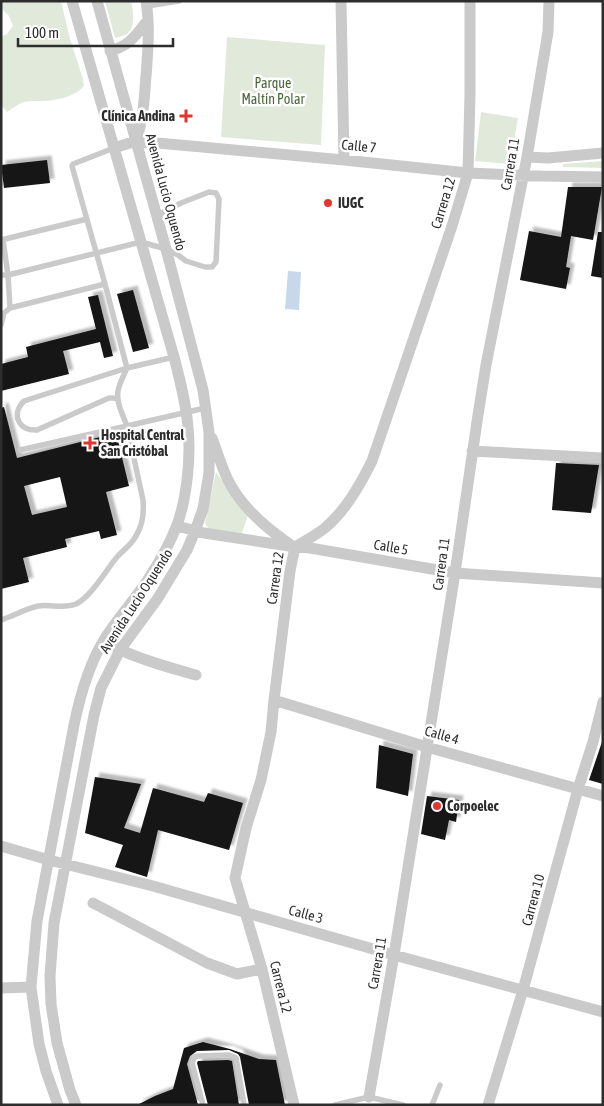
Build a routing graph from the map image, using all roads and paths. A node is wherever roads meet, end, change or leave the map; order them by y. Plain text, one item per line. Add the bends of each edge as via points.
1 (72, 1) edge
2 (96, 1) edge
3 (178, 1) edge
4 (341, 1) edge
5 (470, 1) edge
6 (549, 1) edge
7 (146, 4) edge
8 (148, 20) junction
9 (110, 51) junction
10 (136, 141) junction
11 (114, 148) junction
12 (603, 153) edge
13 (527, 157) junction
14 (344, 160) junction
15 (468, 173) junction
16 (524, 175) junction
17 (603, 177) edge
18 (156, 216) junction
19 (87, 219) junction
20 (2, 240) edge
21 (141, 242) junction
22 (166, 249) junction
23 (96, 254) junction
24 (5, 275) edge
25 (105, 284) junction
26 (10, 308) junction
27 (1, 325) edge
28 (192, 352) junction
29 (174, 357) junction
30 (126, 368) junction
31 (118, 399) junction
32 (205, 408) junction
33 (186, 413) junction
34 (127, 426) junction
35 (209, 432) junction
36 (20, 450) dead end
37 (472, 451) junction
38 (603, 458) edge
39 (256, 517) junction
40 (177, 526) junction
41 (195, 531) junction
42 (241, 539) junction
43 (295, 547) junction
44 (455, 573) junction
45 (603, 583) edge
46 (1, 620) edge
47 (104, 640) junction
48 (120, 650) junction
49 (196, 675) dead end
50 (274, 700) junction
51 (603, 702) edge
52 (427, 747) junction
53 (578, 789) junction
54 (603, 796) edge
55 (1, 846) edge
56 (48, 860) junction
57 (66, 864) junction
58 (93, 903) dead end
59 (245, 913) junction
60 (394, 955) junction
61 (262, 969) junction
62 (31, 987) junction
63 (1, 988) edge
64 (523, 990) junction
65 (603, 1012) edge
66 (62, 1064) junction
67 (45, 1070) junction
68 (440, 1085) dead end
69 (369, 1097) junction
70 (58, 1105) edge
71 (76, 1105) edge
72 (203, 1105) edge
73 (244, 1105) edge
74 (294, 1105) edge
75 (335, 1105) edge
76 (403, 1105) edge
77 (432, 1105) edge
78 (488, 1105) edge

1 - 11 street, Avenida Lucio Oquendo
2 - 9 street, Avenida Lucio Oquendo
3 - 7 lane
4 - 14 street
5 - 15 street, Carrera 12
6 - 13 street, Carrera 11 via 548,32
7 - 8 street
8 - 9 street via 133,40
8 - 10 street via 144,104
9 - 10 street, Avenida Lucio Oquendo
10 - 11 street, Calle 7
10 - 14 street, Calle 7
10 - 18 street, Avenida Lucio Oquendo
11 - 19 lane via 72,166
11 - 21 street, Avenida Lucio Oquendo
12 - 13 street
13 - 16 street, Carrera 11
14 - 15 street, Calle 7
15 - 16 street, Calle 7
15 - 43 street, Carrera 12 via 372,461 357,490 341,510 324,528
16 - 17 street, Calle 7
16 - 37 street, Carrera 11
18 - 22 street, Avenida Lucio Oquendo
18 - 22 lane via 209,192 216,193 219,199 216,262 212,267 205,268 186,261
19 - 20 lane
19 - 23 lane
20 - 24 lane
21 - 22 lane
21 - 23 lane
21 - 29 street, Avenida Lucio Oquendo
22 - 28 street, Avenida Lucio Oquendo
23 - 24 lane
23 - 25 lane
24 - 26 lane
25 - 26 lane
25 - 30 lane
26 - 27 lane via 4,313
28 - 29 street
28 - 32 street, Avenida Lucio Oquendo
29 - 30 lane
29 - 33 street, Avenida Lucio Oquendo
30 - 31 lane
30 - 31 lane via 24,401 18,408 17,418 25,428 37,430 109,398
31 - 34 lane
32 - 33 lane
32 - 35 street, Avenida Lucio Oquendo
33 - 34 lane
33 - 40 street, Avenida Lucio Oquendo via 186,490
34 - 36 lane
34 - 46 lane via 143,500 142,519 136,536 84,599 69,606 37,606
35 - 39 street via 227,479
35 - 41 street, Avenida Lucio Oquendo via 209,473 203,509
37 - 38 street
37 - 44 street, Carrera 11
39 - 42 street via 260,524 259,532 252,538
39 - 43 street
40 - 41 street, Calle 5
40 - 47 street, Avenida Lucio Oquendo via 149,578
41 - 42 street, Calle 5
41 - 48 street, Avenida Lucio Oquendo via 158,598
42 - 43 street, Calle 5
43 - 44 street, Calle 5
43 - 50 street, Carrera 12
44 - 45 street, Calle 5
44 - 52 street, Carrera 11
47 - 48 street
47 - 56 street, Avenida Lucio Oquendo via 79,701
48 - 49 street
48 - 57 street, Avenida Lucio Oquendo via 101,688 94,715
50 - 52 street, Calle 4
50 - 59 street, Carrera 12 via 261,780 235,878
51 - 53 street, Carrera 10
52 - 53 street, Calle 4
52 - 60 street, Carrera 11
53 - 54 street, Calle 4
53 - 64 street, Carrera 10
55 - 56 street, Calle 3
56 - 57 street, Calle 3
56 - 62 street, Avenida Lucio Oquendo via 37,922
57 - 59 street, Calle 3
57 - 66 street, Avenida Lucio Oquendo via 54,923 50,976 51,1004
58 - 61 street via 225,970 237,974
59 - 60 street, Calle 3
59 - 61 street, Carrera 12
60 - 64 street, Calle 3
60 - 69 street, Carrera 11
61 - 74 street, Carrera 12
62 - 63 street
62 - 67 street, Avenida Lucio Oquendo
64 - 65 street, Calle 3
64 - 78 street, Carrera 10
66 - 67 street
66 - 71 street, Avenida Lucio Oquendo
67 - 70 street, Avenida Lucio Oquendo
68 - 77 lane
69 - 75 lane
69 - 76 lane
72 - 73 lane via 192,1063 197,1056 236,1058

